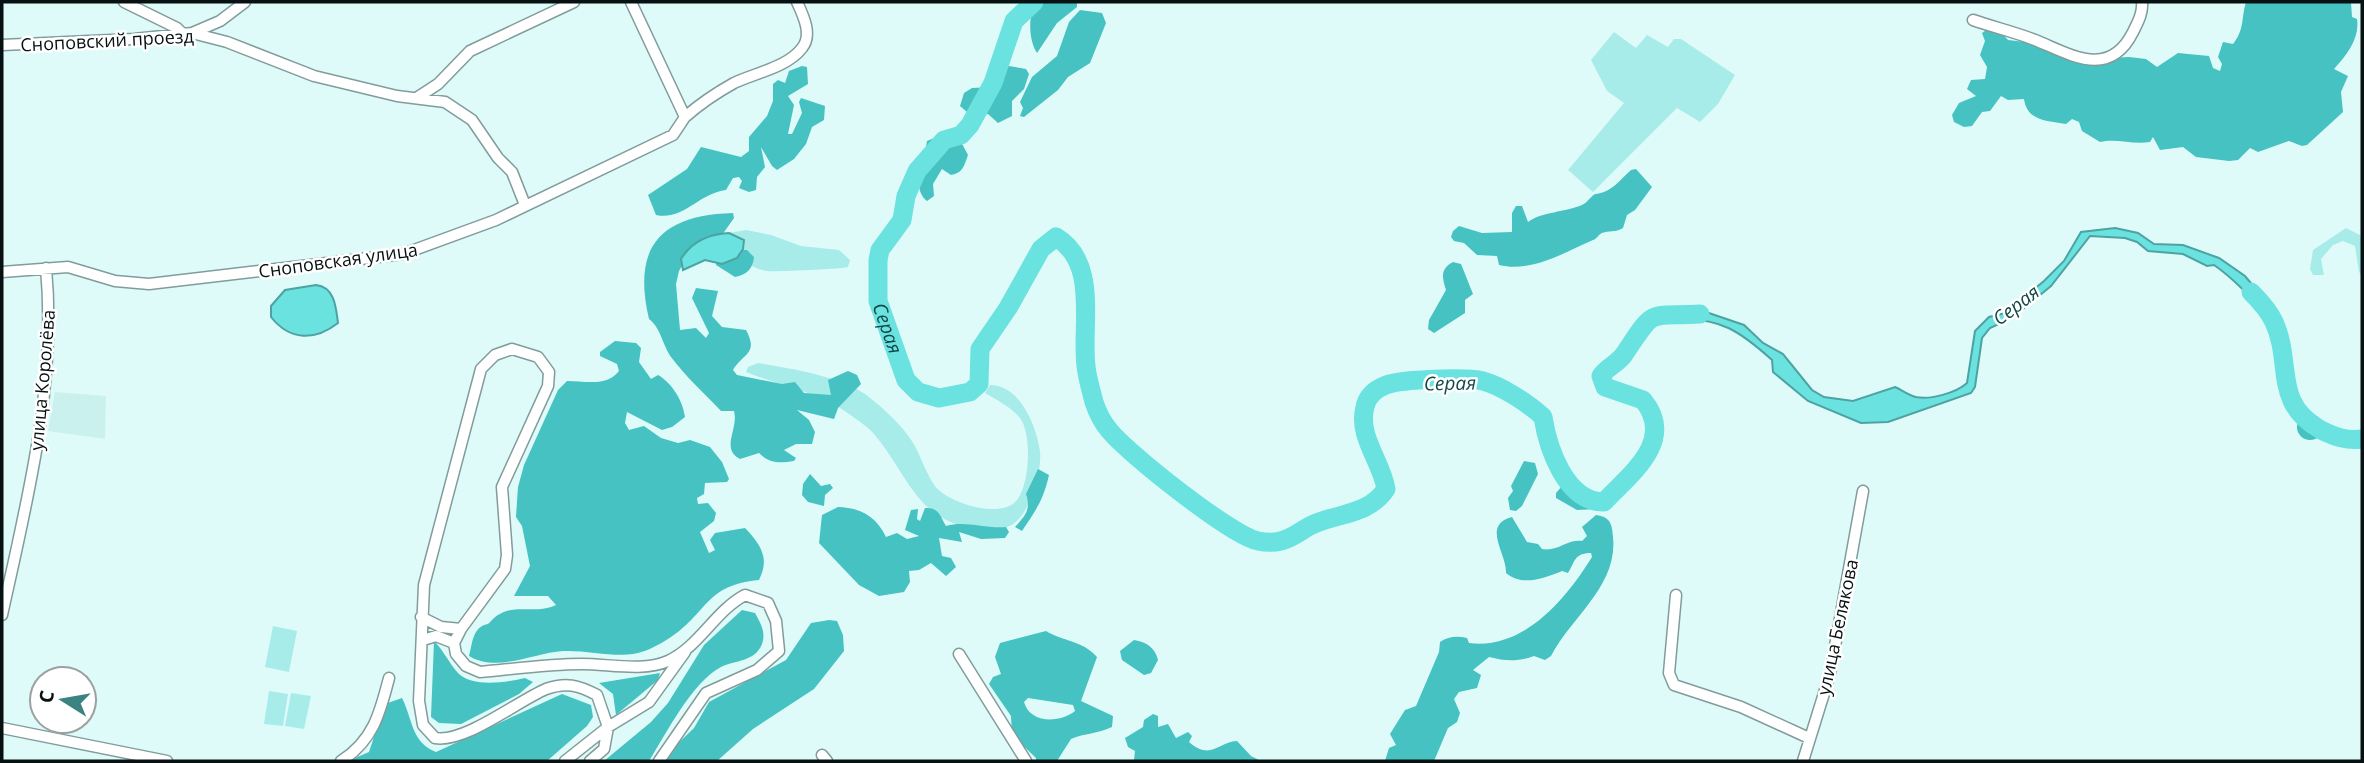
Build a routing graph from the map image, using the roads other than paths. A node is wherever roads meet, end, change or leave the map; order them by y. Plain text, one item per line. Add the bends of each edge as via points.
1 (124, 2) edge
2 (245, 2) edge
3 (574, 2) edge
4 (631, 2) edge
5 (797, 2) edge
6 (2142, 2) edge
7 (1973, 20) dead end
8 (187, 33) junction
9 (2, 45) edge
10 (418, 97) junction
11 (685, 117) junction
12 (525, 205) junction
13 (46, 268) junction
14 (2, 272) edge
15 (1863, 491) dead end
16 (1676, 595) dead end
17 (2, 615) edge
18 (421, 617) junction
19 (461, 629) junction
20 (423, 640) junction
21 (454, 643) junction
22 (686, 649) junction
23 (959, 654) dead end
24 (389, 678) dead end
25 (608, 727) junction
26 (2, 728) edge
27 (1809, 738) junction
28 (167, 761) edge
29 (341, 761) edge
30 (565, 761) edge
31 (590, 761) edge
32 (659, 761) edge
33 (1026, 761) edge
34 (1803, 761) edge

1 - 8 street
2 - 8 street via 220,21
3 - 10 street via 470,51 438,84
4 - 11 street
5 - 11 street, Сноповская улица via 806,38 797,52 704,100
6 - 7 street via 2129,40 2115,55 2101,59 2068,56
8 - 9 street, Сноповский проезд
8 - 10 street, Сноповский проезд via 227,42 314,76
10 - 12 street, Сноповский проезд via 445,102 472,120 512,172
11 - 12 street, Сноповская улица via 673,135
12 - 13 street, Сноповская улица via 403,254 149,284 115,281 68,267
13 - 14 street, Сноповская улица
13 - 17 street, улица Королёва via 50,312 40,434
15 - 27 street, улица Белякова via 1830,674
16 - 27 street via 1669,673 1674,685 1741,707
18 - 19 street via 441,627
18 - 19 street via 432,548 481,369 495,355 512,349 528,353 538,357 549,372 548,386 502,487 505,569
18 - 20 street
19 - 21 street
20 - 21 street via 436,636
20 - 25 street via 419,701 423,725 435,738 463,733 560,684 597,695
21 - 22 street via 466,666 480,672 580,664 644,666 667,662
22 - 25 street via 649,702
22 - 32 street via 717,615 745,595 768,603 776,621 779,651 757,670 706,693
23 - 33 street
24 - 29 street via 380,714 366,741
25 - 30 street
25 - 31 street via 604,748
26 - 28 street
27 - 34 street, улица Белякова

